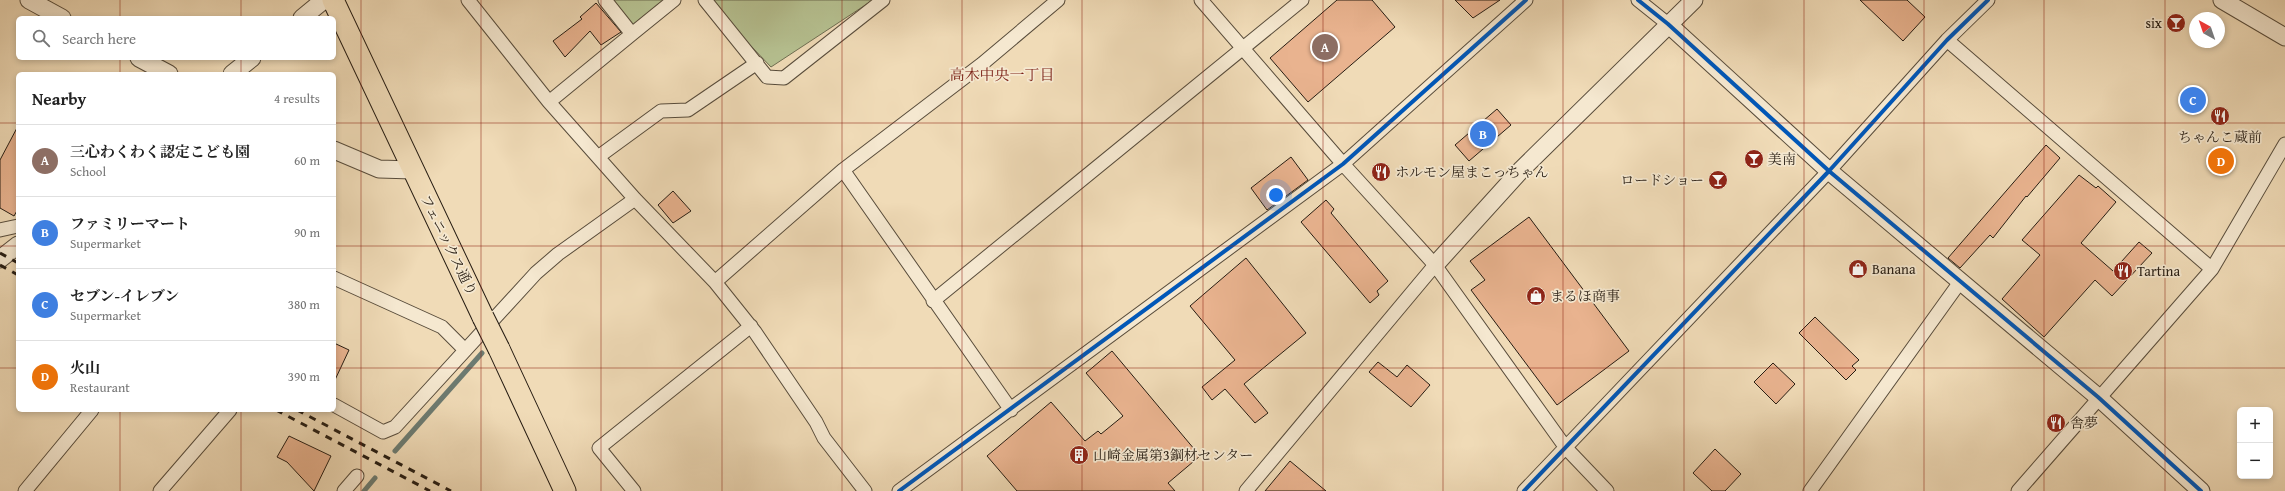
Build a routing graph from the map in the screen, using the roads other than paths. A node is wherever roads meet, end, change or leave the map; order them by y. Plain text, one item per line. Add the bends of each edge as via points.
1 (324, 0) edge
2 (333, 0) edge
3 (468, 0) edge
4 (605, 0) edge
5 (674, 0) edge
6 (705, 0) edge
7 (884, 0) edge
8 (1058, 0) edge
9 (1201, 0) edge
10 (1302, 0) edge
11 (1526, 0) edge
12 (1638, 0) edge
13 (1694, 0) edge
14 (1988, 0) edge
15 (2222, 0) edge
16 (34, 1) edge
17 (59, 16) edge
18 (304, 16) edge
19 (1668, 24) junction
20 (632, 34) junction
21 (2285, 37) edge
22 (1947, 40) junction
23 (1245, 48) junction
24 (143, 60) edge
25 (250, 60) edge
26 (757, 63) junction
27 (165, 72) edge
28 (234, 72) edge
29 (549, 102) junction
30 (2285, 144) edge
31 (336, 151) edge
32 (598, 157) junction
33 (1343, 164) junction
34 (413, 170) junction
35 (843, 170) junction
36 (1829, 171) junction
37 (636, 199) junction
38 (16, 226) edge
39 (0, 230) edge
40 (16, 247) edge
41 (0, 259) edge
42 (1435, 265) junction
43 (2212, 269) junction
44 (336, 279) edge
45 (715, 282) junction
46 (1960, 282) junction
47 (933, 301) junction
48 (751, 326) junction
49 (465, 350) junction
50 (2098, 398) junction
51 (336, 406) edge
52 (1011, 410) junction
53 (90, 412) edge
54 (228, 412) edge
55 (1566, 448) junction
56 (357, 476) dead end
57 (25, 491) edge
58 (160, 491) edge
59 (344, 491) edge
60 (565, 491) edge
61 (634, 491) edge
62 (865, 491) edge
63 (899, 491) edge
64 (1246, 491) edge
65 (1524, 491) edge
66 (1607, 491) edge
67 (1810, 491) edge
68 (2018, 491) edge
69 (2201, 491) edge

1 - 18 street
2 - 34 main road, フェニックス通り
3 - 29 street
4 - 20 street
5 - 20 street
6 - 26 street
7 - 26 street via 784,78 767,77
8 - 35 street via 982,64
9 - 23 street
10 - 23 street
11 - 33 street
12 - 19 street
13 - 19 street
14 - 22 street
15 - 21 street
16 - 17 street
19 - 36 street
19 - 42 street via 1522,168
20 - 29 street
22 - 36 street
22 - 43 street
23 - 33 street
23 - 47 street
24 - 27 street
25 - 28 street
26 - 32 street via 688,110 661,111
29 - 32 street
30 - 43 street
31 - 34 street via 379,169
32 - 37 street
33 - 42 street
33 - 52 street
34 - 60 main road, フェニックス通り, bridge
35 - 45 street
35 - 47 street
36 - 46 street
36 - 55 street
37 - 45 street
37 - 49 street via 558,254 536,273
38 - 39 street
40 - 41 street
42 - 55 street
42 - 64 street
43 - 50 street
44 - 49 street via 442,327
45 - 48 street
46 - 50 street
46 - 67 street
47 - 52 street
48 - 61 street via 599,448
48 - 62 street via 816,422 824,438
49 - 51 street via 395,427 383,432
50 - 68 street
50 - 69 street
52 - 63 street
53 - 57 street
54 - 58 street
55 - 65 street
55 - 66 street
56 - 59 street

